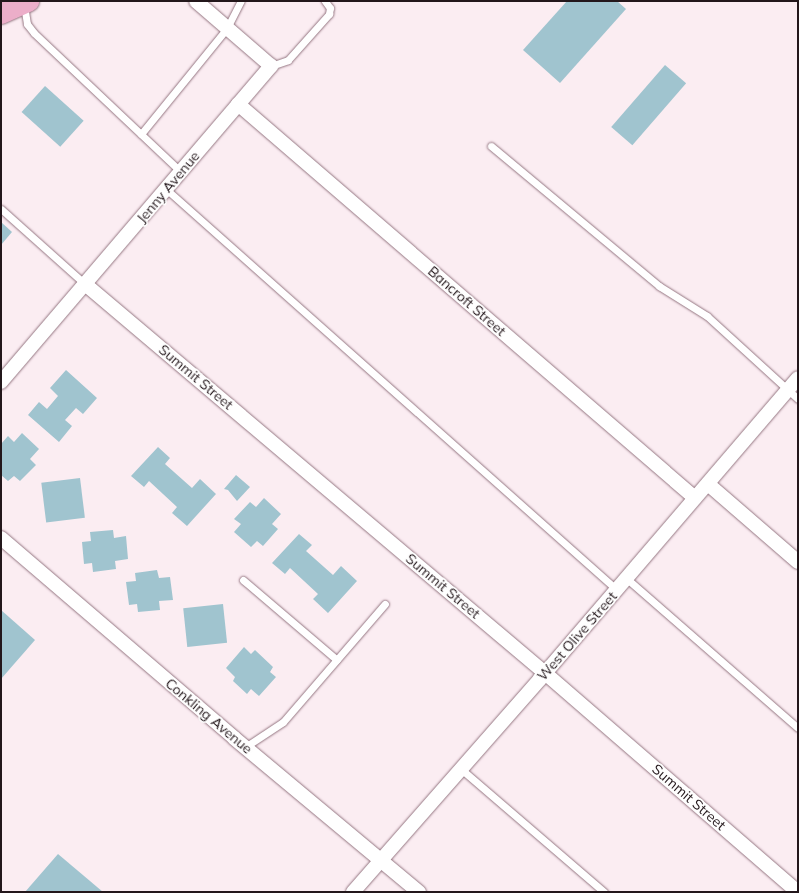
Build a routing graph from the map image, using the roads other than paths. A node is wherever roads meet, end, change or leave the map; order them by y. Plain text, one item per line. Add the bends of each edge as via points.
1 (196, 1) edge
2 (241, 1) edge
3 (325, 1) edge
4 (25, 2) edge
5 (1, 13) edge
6 (227, 28) junction
7 (270, 66) junction
8 (238, 104) junction
9 (141, 134) junction
10 (492, 146) dead end
11 (181, 172) junction
12 (166, 190) junction
13 (1, 209) edge
14 (85, 284) junction
15 (798, 378) edge
16 (1, 382) edge
17 (793, 395) edge
18 (708, 484) junction
19 (695, 498) junction
20 (1, 538) edge
21 (798, 562) edge
22 (626, 578) junction
23 (243, 580) dead end
24 (617, 590) junction
25 (385, 604) dead end
26 (337, 660) junction
27 (545, 673) junction
28 (798, 728) edge
29 (245, 748) junction
30 (461, 769) junction
31 (381, 859) junction
32 (352, 892) edge
33 (419, 892) edge
34 (604, 892) edge
35 (798, 892) edge

1 - 6 street
2 - 6 lane
3 - 7 lane via 330,8 329,14 288,60
4 - 5 main road
4 - 9 lane via 28,24 34,33
6 - 7 street
6 - 9 lane
7 - 8 street, Jenny Avenue
8 - 11 street, Jenny Avenue
8 - 19 street, Bancroft Street
9 - 11 lane
10 - 17 lane via 659,286 707,316
11 - 12 street, Jenny Avenue
12 - 14 street, Jenny Avenue
12 - 24 lane
13 - 14 lane
14 - 16 street, Jenny Avenue
14 - 27 street, Summit Street
15 - 17 street, West Olive Street
17 - 18 street, West Olive Street
18 - 19 street, West Olive Street
18 - 21 street
19 - 22 street, West Olive Street
20 - 29 street, Conkling Avenue
22 - 24 street, West Olive Street
22 - 28 lane
23 - 26 lane
24 - 27 street, West Olive Street
25 - 26 lane
26 - 29 lane via 283,722
27 - 30 street, West Olive Street
27 - 35 street, Summit Street
29 - 31 street, Conkling Avenue
30 - 31 street, West Olive Street
30 - 34 lane
31 - 32 street, West Olive Street
31 - 33 street, Conkling Avenue

